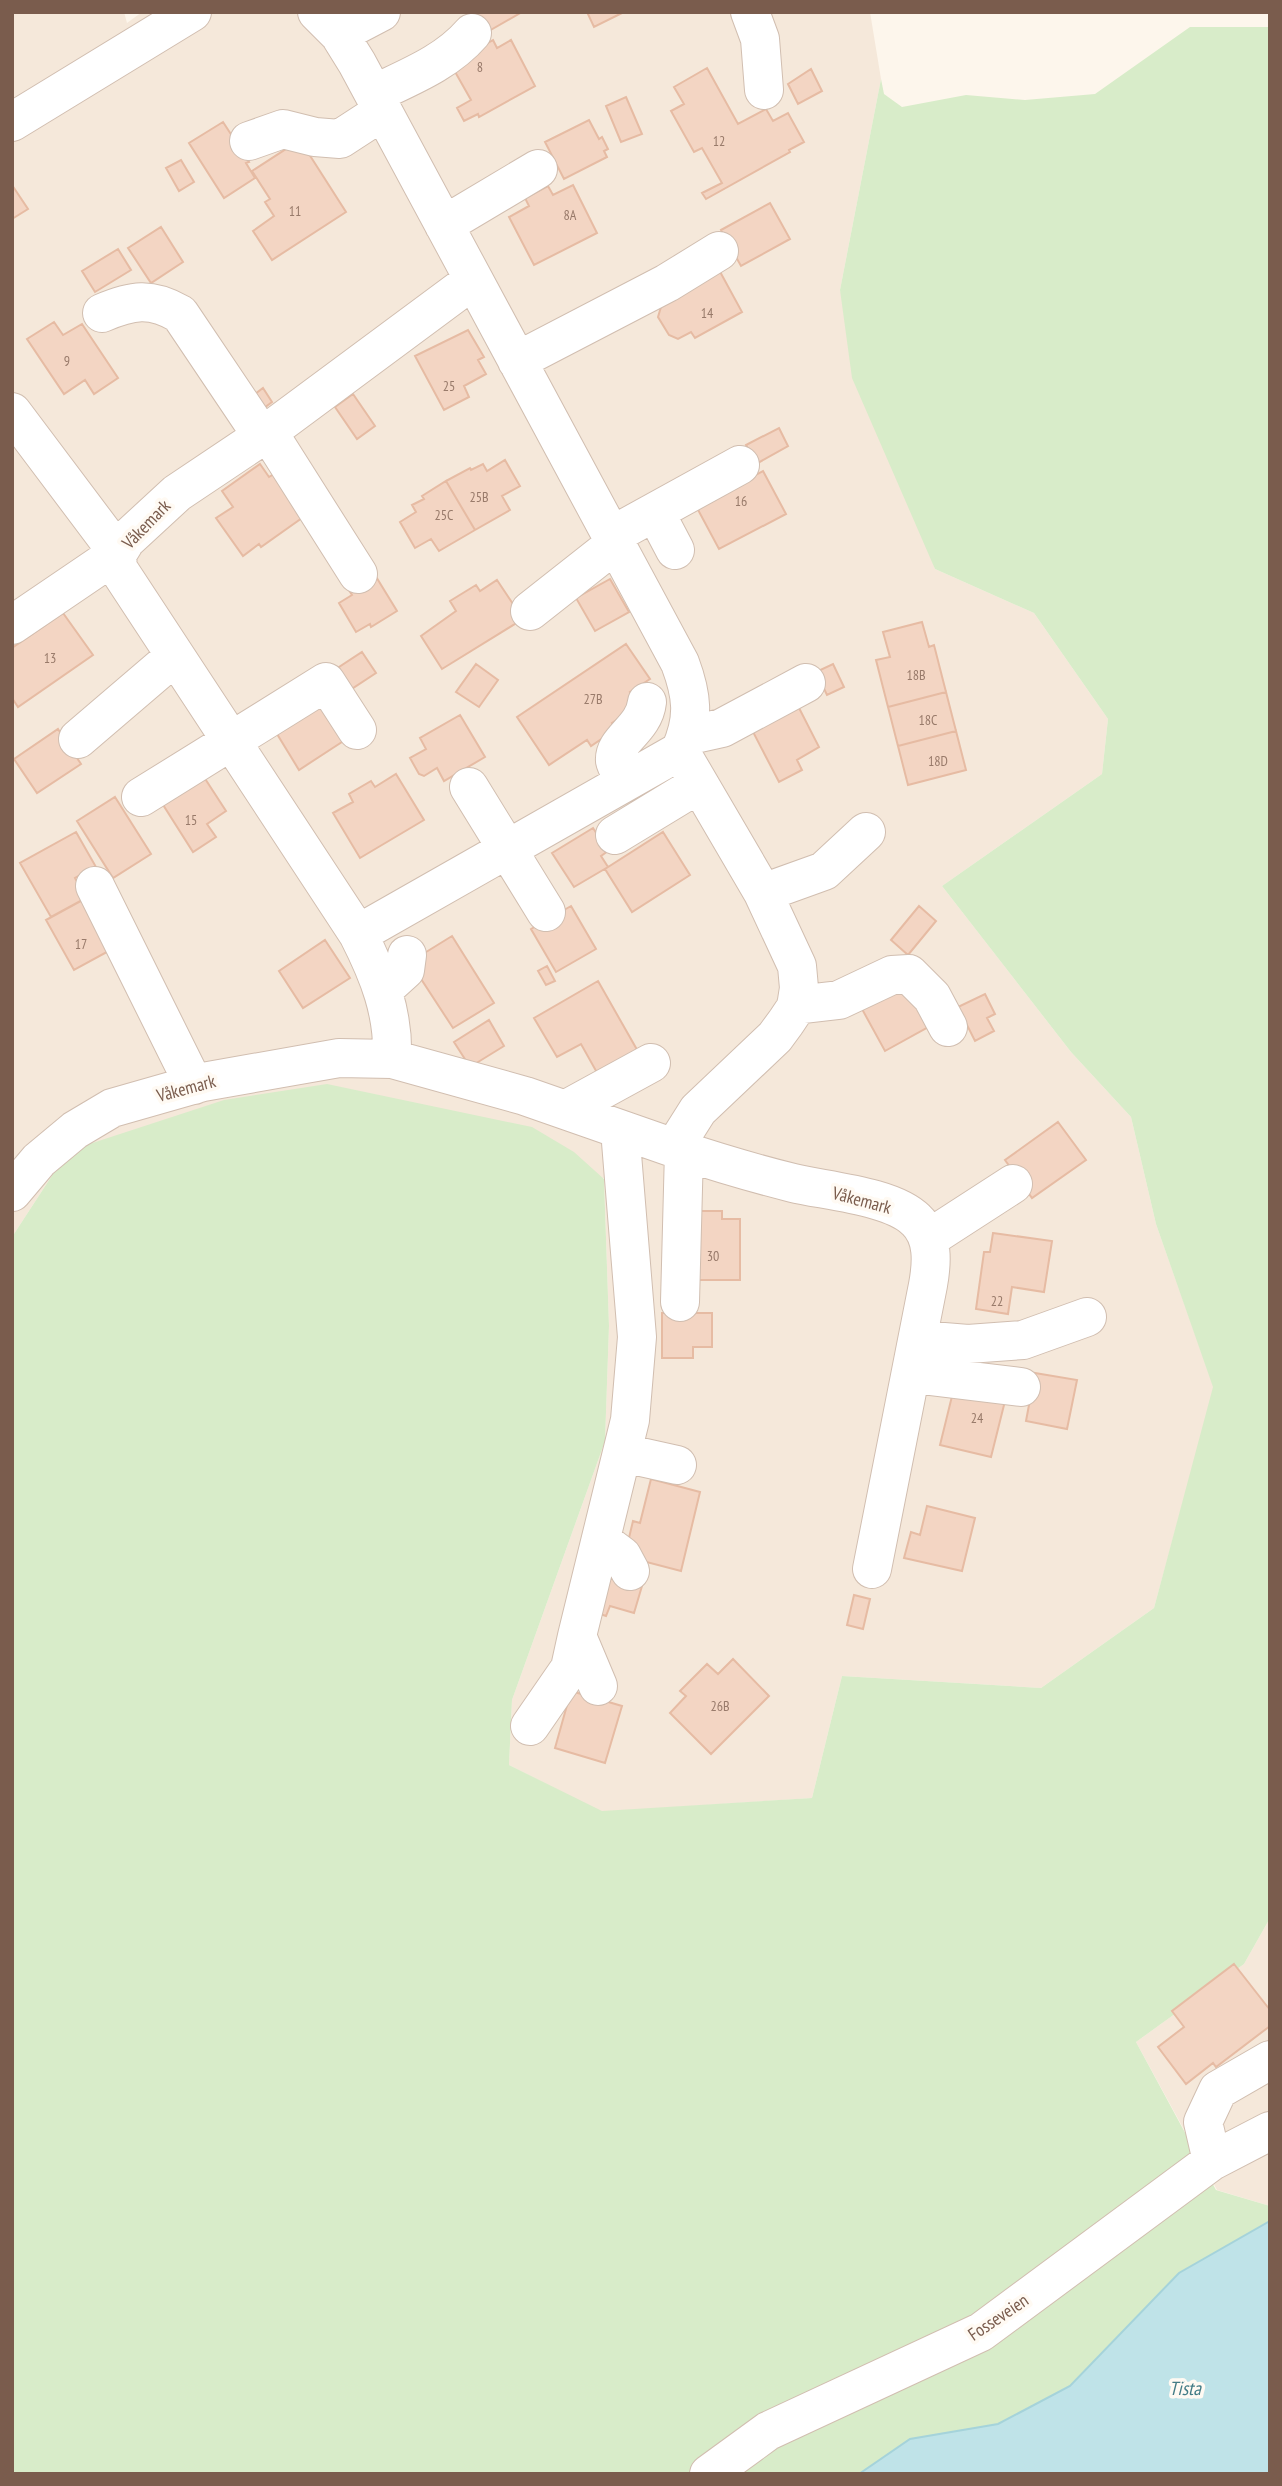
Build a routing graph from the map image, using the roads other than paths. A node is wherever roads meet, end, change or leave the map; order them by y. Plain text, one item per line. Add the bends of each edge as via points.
1 (192, 12) edge
2 (381, 12) edge
3 (750, 12) edge
4 (328, 23) edge
5 (472, 33) dead end
6 (764, 90) dead end
7 (378, 103) junction
8 (12, 122) edge
9 (249, 141) dead end
10 (538, 169) dead end
11 (444, 225) junction
12 (719, 251) dead end
13 (473, 280) junction
14 (102, 313) dead end
15 (517, 361) junction
16 (12, 412) edge
17 (265, 434) junction
18 (740, 465) dead end
19 (655, 512) junction
20 (613, 540) junction
21 (675, 550) dead end
22 (118, 554) junction
23 (358, 574) dead end
24 (530, 611) dead end
25 (12, 625) edge
26 (175, 656) junction
27 (806, 683) dead end
28 (647, 702) dead end
29 (357, 730) dead end
30 (78, 739) dead end
31 (231, 742) junction
32 (683, 744) junction
33 (625, 781) junction
34 (699, 784) junction
35 (470, 787) dead end
36 (141, 797) dead end
37 (866, 832) dead end
38 (615, 835) dead end
39 (506, 848) junction
40 (95, 886) dead end
41 (763, 893) junction
42 (546, 912) dead end
43 (358, 934) junction
44 (407, 955) dead end
45 (383, 990) junction
46 (796, 1005) junction
47 (948, 1027) dead end
48 (391, 1059) junction
49 (650, 1063) dead end
50 (194, 1085) junction
51 (565, 1110) junction
52 (620, 1130) junction
53 (679, 1150) junction
54 (1013, 1184) dead end
55 (12, 1192) edge
56 (928, 1239) junction
57 (680, 1302) dead end
58 (1087, 1317) dead end
59 (916, 1357) junction
60 (1021, 1387) dead end
61 (623, 1453) junction
62 (677, 1465) dead end
63 (602, 1541) junction
64 (873, 1569) dead end
65 (631, 1571) dead end
66 (580, 1625) junction
67 (598, 1686) dead end
68 (530, 1726) dead end
69 (1270, 2060) edge
70 (1270, 2131) edge
71 (1212, 2161) junction
72 (709, 2474) edge

1 - 8 street
2 - 4 street
3 - 6 street via 760,39
4 - 7 street
5 - 7 street via 459,48
7 - 9 street via 340,139 283,129
7 - 11 street
10 - 11 street
11 - 13 street
12 - 15 street
13 - 15 street
13 - 17 street, Våkemark
14 - 17 street via 127,302 162,303 180,314
15 - 20 street
16 - 22 street
17 - 22 street, Våkemark via 177,493 126,540
17 - 23 street
18 - 19 street
19 - 20 street
19 - 21 street
20 - 24 street
20 - 32 street via 680,663 690,692
22 - 25 street
22 - 26 street, Våkemark via 117,566 125,581
26 - 30 street
26 - 31 street, Våkemark
27 - 32 street
28 - 33 street via 646,714 616,749 615,762
29 - 31 street via 326,682
31 - 36 street
31 - 43 street, Våkemark
32 - 33 street
32 - 34 street
33 - 39 street
34 - 38 street
34 - 41 street
35 - 39 street
37 - 41 street via 824,871
39 - 42 street
39 - 43 street
40 - 50 street
41 - 46 street via 797,966
43 - 45 street, Våkemark
44 - 45 street via 405,970
45 - 48 street, Våkemark via 393,1037
46 - 47 street via 839,1000 892,975 909,974 932,997
46 - 53 street via 775,1037 698,1110
48 - 50 street, Våkemark via 339,1058
48 - 51 street, Våkemark
49 - 51 street
50 - 55 street, Våkemark via 112,1108 75,1130 39,1160
51 - 52 street, Våkemark
52 - 53 street, Våkemark
52 - 61 street via 637,1338
53 - 56 street, Våkemark via 889,1203 916,1220
53 - 57 street
54 - 56 street
56 - 59 street via 932,1261
58 - 59 street via 1023,1340 968,1344
59 - 60 street
59 - 64 street
61 - 62 street
61 - 63 street
63 - 65 street via 622,1556
63 - 66 street
66 - 67 street
66 - 68 street via 570,1668
69 - 71 street via 1218,2090 1203,2122
70 - 71 street, Fosseveien
71 - 72 street, Fosseveien via 981,2332 768,2431

